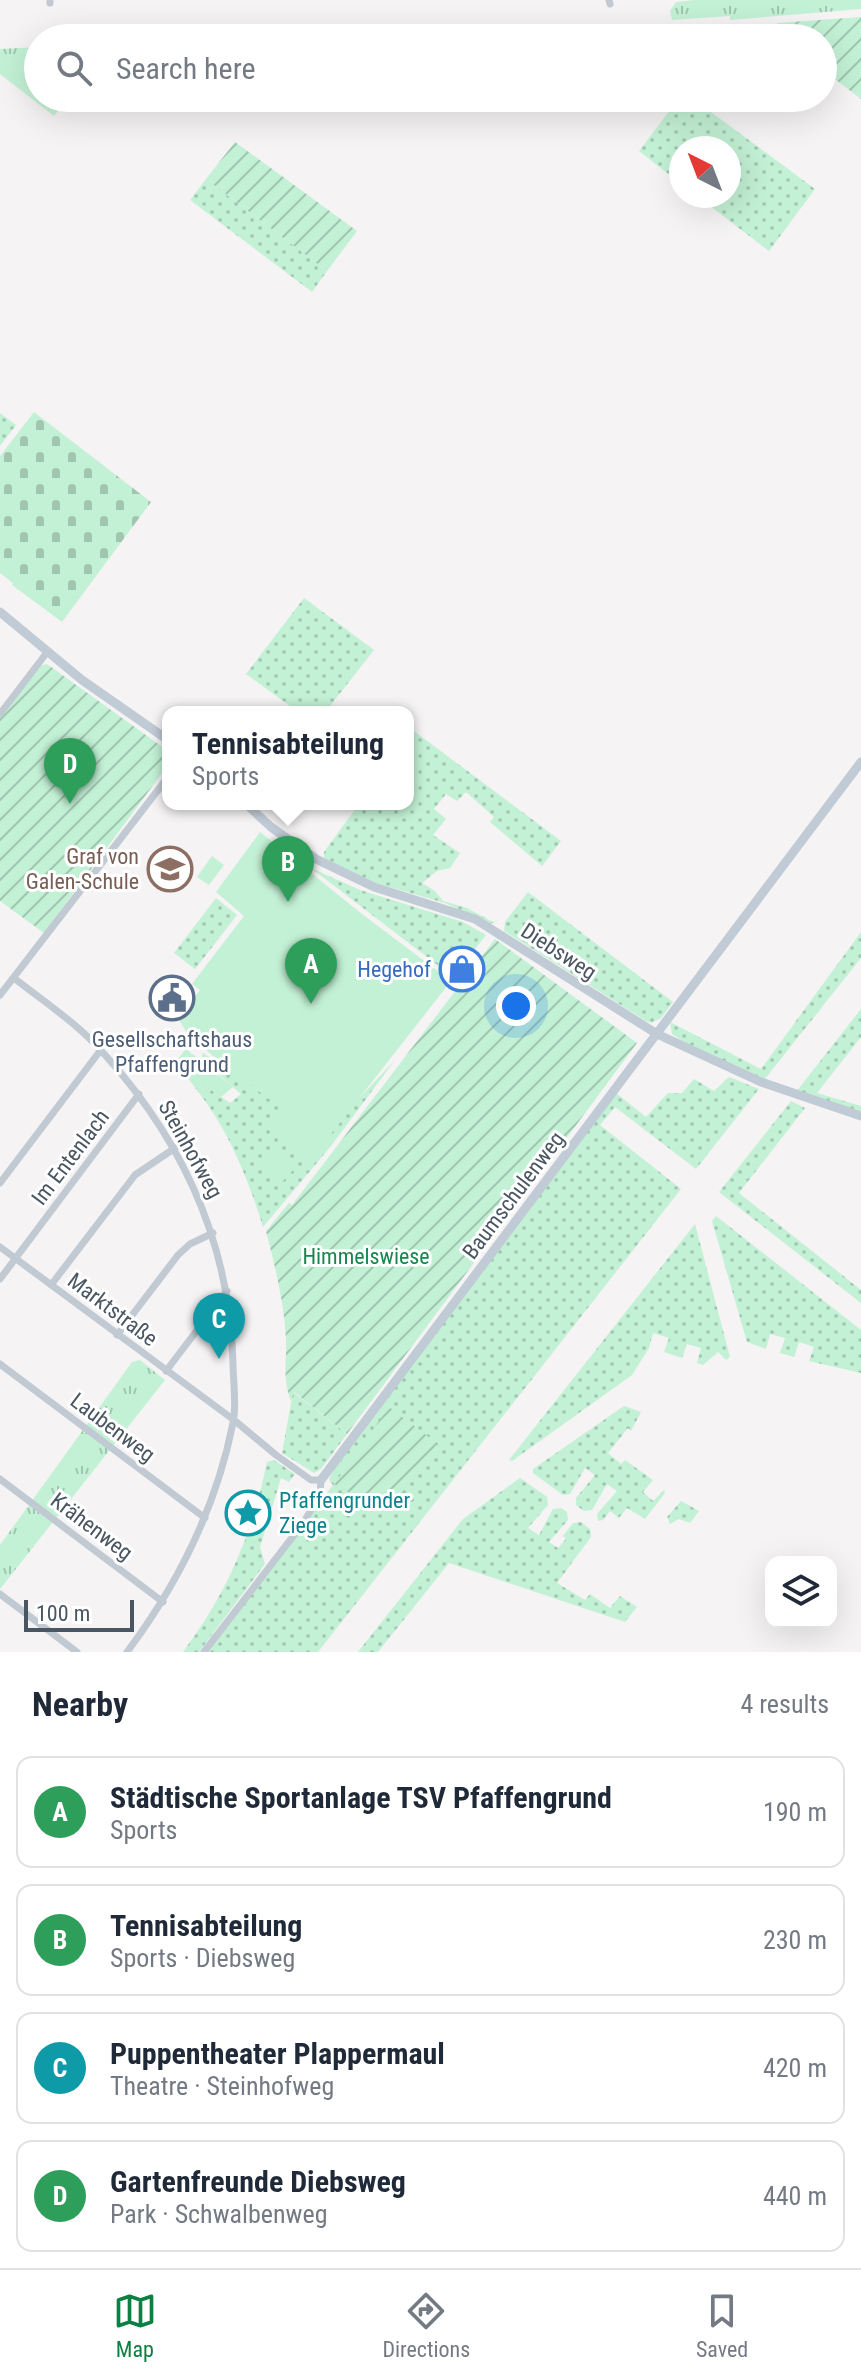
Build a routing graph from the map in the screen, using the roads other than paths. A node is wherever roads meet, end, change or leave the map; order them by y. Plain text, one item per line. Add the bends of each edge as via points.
1 (0, 612) edge
2 (48, 651) junction
3 (0, 714) edge
4 (162, 736) edge
5 (861, 762) edge
6 (162, 786) edge
7 (253, 810) edge
8 (14, 978) junction
9 (0, 995) edge
10 (657, 1034) junction
11 (100, 1051) junction
12 (139, 1094) junction
13 (861, 1116) edge
14 (175, 1148) junction
15 (0, 1183) edge
16 (213, 1233) junction
17 (0, 1247) edge
18 (16, 1258) junction
19 (0, 1279) edge
20 (51, 1285) junction
21 (227, 1291) junction
22 (117, 1335) junction
23 (0, 1364) edge
24 (166, 1371) junction
25 (234, 1420) junction
26 (0, 1479) edge
27 (321, 1480) junction
28 (205, 1518) junction
29 (0, 1594) edge
30 (163, 1602) junction
31 (77, 1652) edge
32 (127, 1652) edge
33 (204, 1652) edge

1 - 2 main road
2 - 3 street
2 - 4 main road
5 - 10 main road, Baumschulenweg
6 - 8 street
7 - 10 main road, Diebsweg via 316,859 374,887 475,919
8 - 9 street
8 - 11 street, Steinhofweg
10 - 13 main road, Diebsweg via 761,1082
10 - 27 main road, Baumschulenweg
11 - 12 street, Steinhofweg
11 - 15 street
12 - 14 street, Steinhofweg
12 - 18 street, Im Entenlach
14 - 16 street, Steinhofweg
14 - 20 street via 135,1175
16 - 21 street, Steinhofweg
16 - 22 street via 178,1255
17 - 18 street, Marktstraße
18 - 19 street, Im Entenlach
18 - 20 street, Marktstraße
20 - 22 street, Marktstraße
21 - 24 street
21 - 25 street, Steinhofweg
22 - 24 street, Marktstraße
23 - 28 street, Laubenweg
24 - 25 street, Marktstraße
25 - 27 street, Marktstraße via 311,1480
25 - 28 street, Steinhofweg
26 - 30 street, Krähenweg
27 - 33 street, Baumschulenweg via 319,1496 304,1522
28 - 30 street, Steinhofweg
29 - 31 street
30 - 32 street, Steinhofweg

